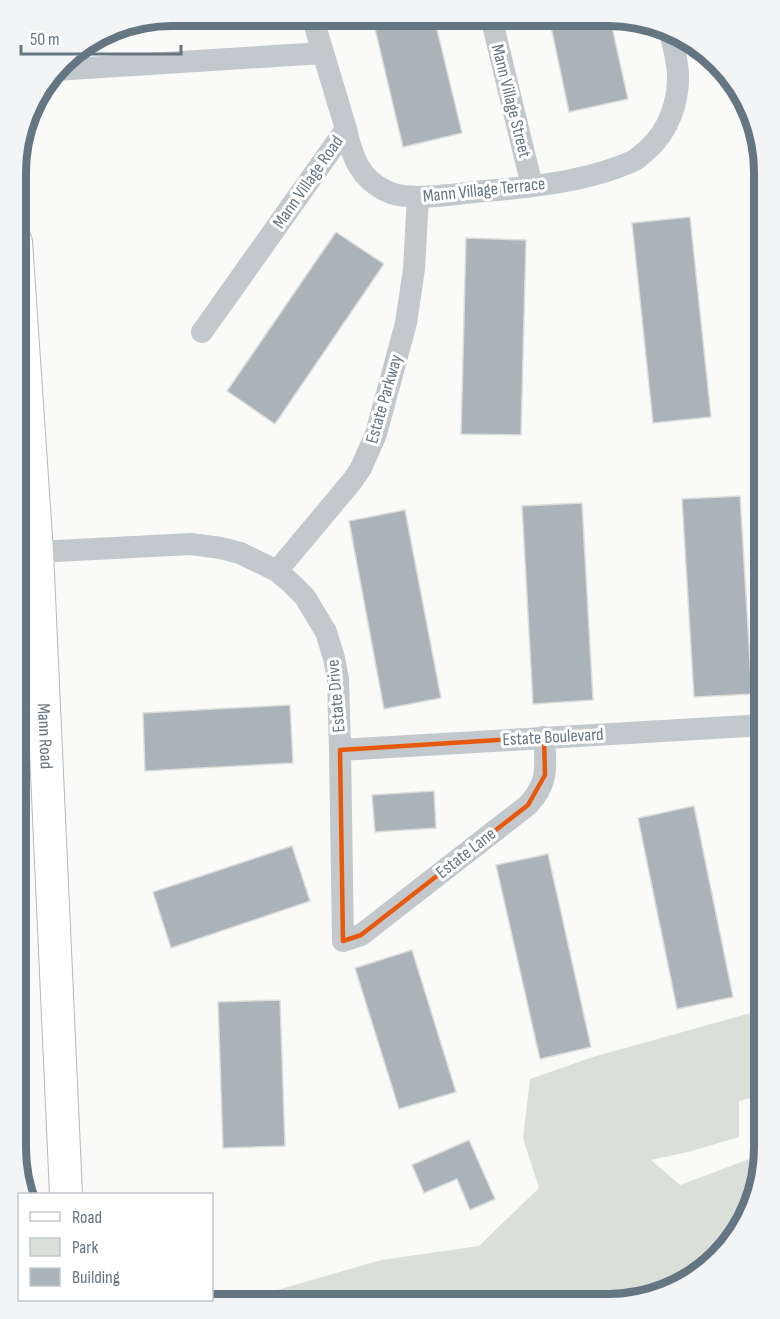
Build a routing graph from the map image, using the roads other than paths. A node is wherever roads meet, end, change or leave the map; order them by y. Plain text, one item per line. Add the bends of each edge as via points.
1 (315, 26) edge
2 (493, 26) edge
3 (672, 40) edge
4 (322, 53) junction
5 (68, 69) edge
6 (346, 129) junction
7 (532, 186) junction
8 (418, 197) junction
9 (202, 332) dead end
10 (26, 472) edge
11 (37, 552) junction
12 (277, 571) junction
13 (754, 726) edge
14 (544, 737) junction
15 (340, 750) junction
16 (343, 941) joint
17 (66, 1193) edge

1 - 4 street, Mann Village Road
2 - 7 street, Mann Village Street
3 - 7 street, Mann Village Terrace via 678,71 677,95 672,114 653,146 634,161 602,172
4 - 5 street
4 - 6 street, Mann Village Road
6 - 8 street, Mann Village Terrace via 354,160 370,181 384,191
6 - 9 street, Mann Village Road
7 - 8 street, Mann Village Terrace
8 - 12 street, Estate Parkway via 406,323 376,434 357,474
10 - 11 main road, Mann Road
11 - 12 street, Estate Drive via 201,544 240,553
11 - 17 main road, Mann Road
12 - 15 street, Estate Drive via 304,597 329,641 338,679
13 - 14 street, Estate Boulevard
14 - 15 street, Estate Boulevard
14 - 16 street, Estate Lane via 545,775 528,805 360,934
15 - 16 street, Estate Drive

